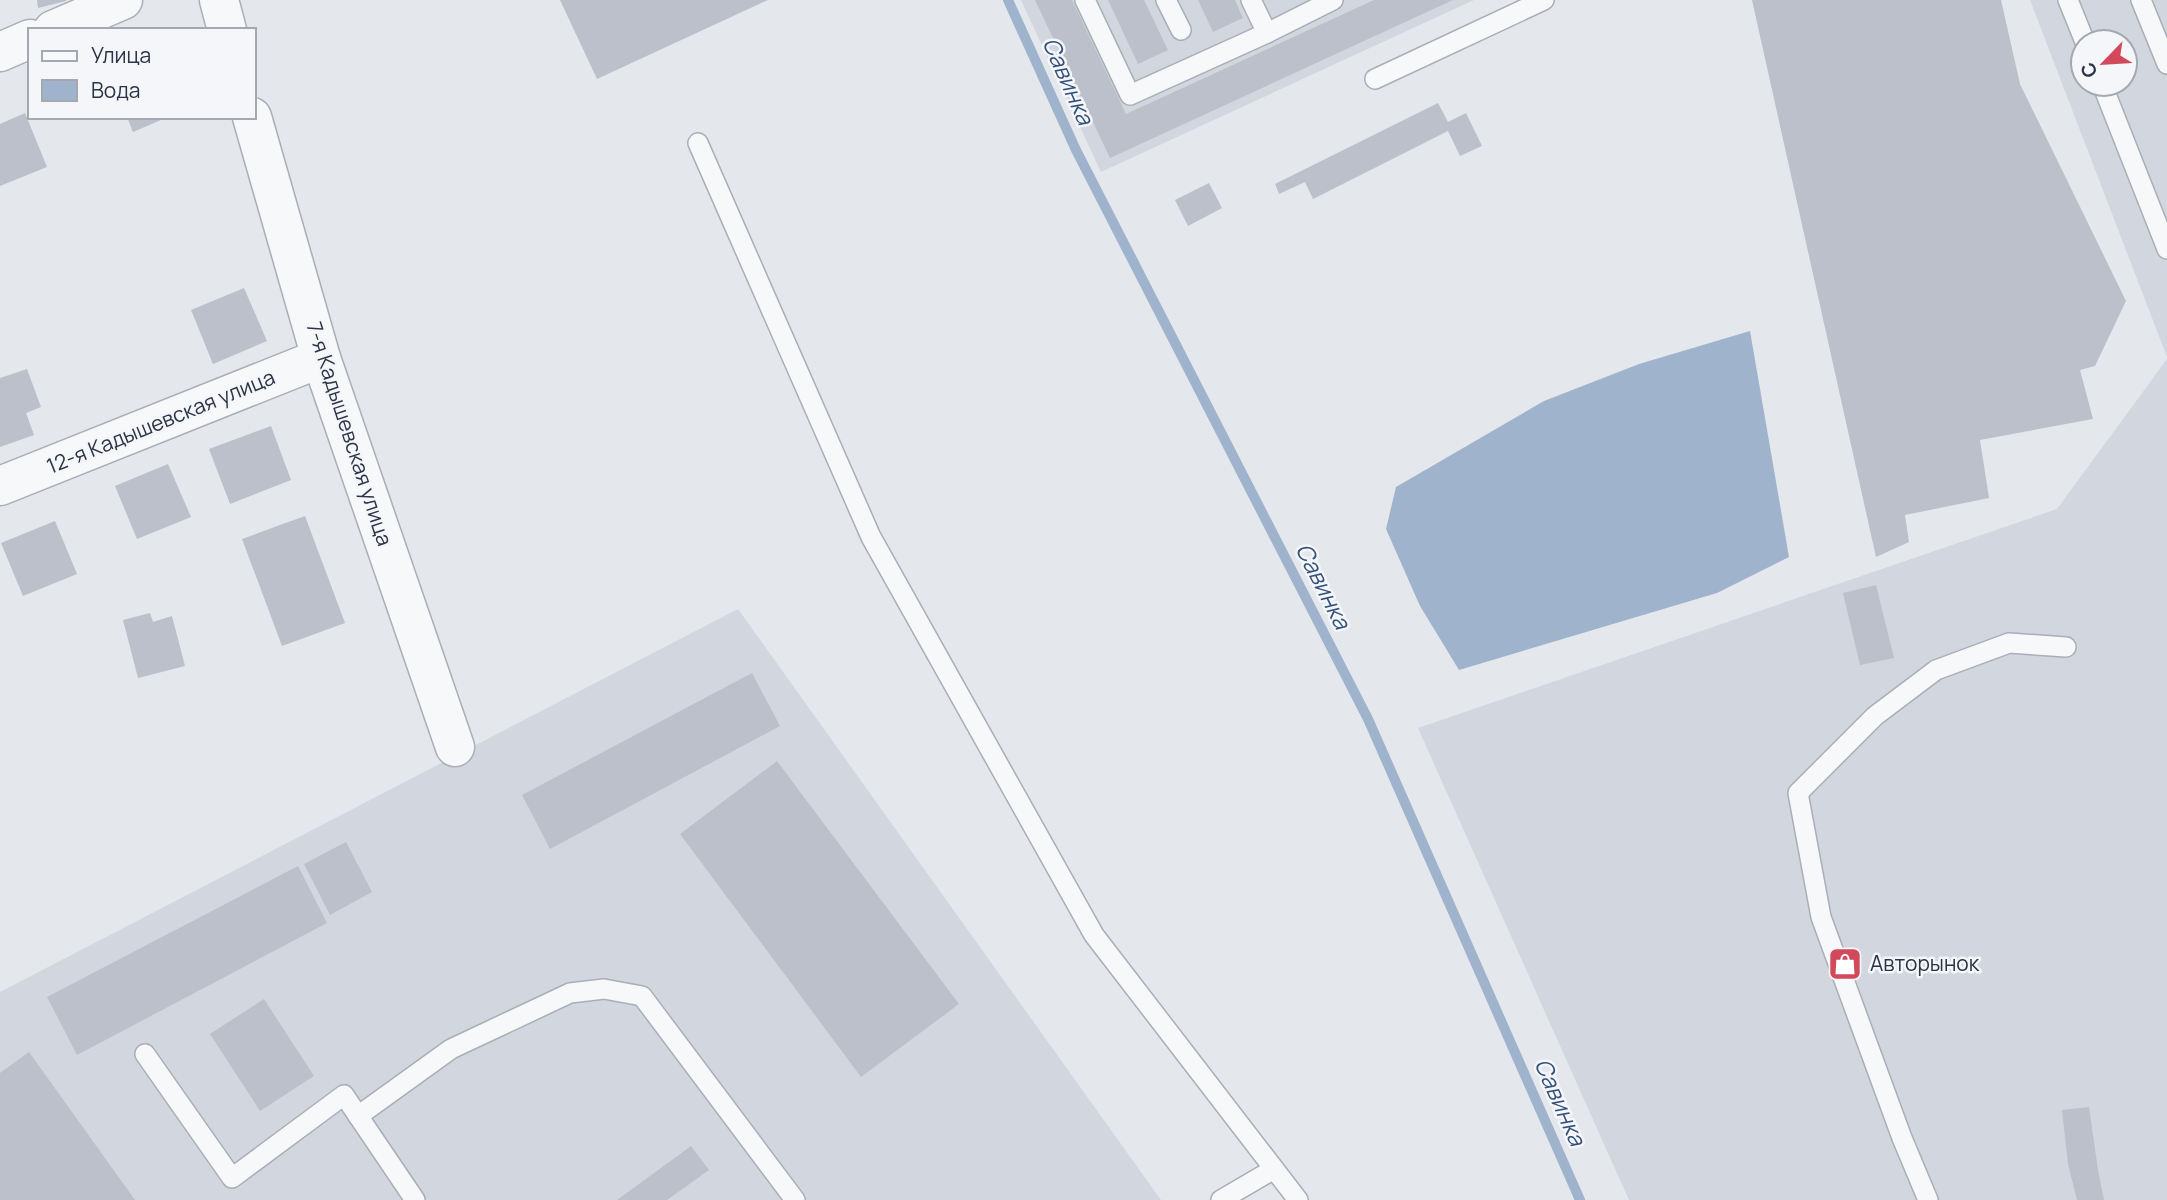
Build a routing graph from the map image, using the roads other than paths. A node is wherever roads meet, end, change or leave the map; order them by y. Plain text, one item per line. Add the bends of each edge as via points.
1 (123, 0) edge
2 (219, 0) edge
3 (1085, 0) edge
4 (1166, 0) edge
5 (1251, 0) edge
6 (1333, 0) edge
7 (1544, 0) edge
8 (2068, 0) edge
9 (2141, 0) edge
10 (58, 28) edge
11 (227, 28) edge
12 (2079, 28) edge
13 (1181, 30) dead end
14 (1267, 33) junction
15 (28, 40) edge
16 (0, 52) edge
17 (2167, 64) edge
18 (1375, 79) dead end
19 (2108, 98) edge
20 (254, 119) edge
21 (698, 143) dead end
22 (2167, 249) edge
23 (321, 358) junction
24 (0, 486) edge
25 (2066, 647) dead end
26 (455, 747) dead end
27 (145, 1054) dead end
28 (358, 1116) junction
29 (1274, 1169) junction
30 (415, 1200) edge
31 (795, 1200) edge
32 (1221, 1200) edge
33 (1298, 1200) edge
34 (1928, 1200) edge

1 - 10 street
2 - 11 street
3 - 14 lane via 1130,95
4 - 13 lane
5 - 14 lane
6 - 14 lane
7 - 18 lane
8 - 12 lane
9 - 17 lane
15 - 16 street
19 - 22 lane
20 - 23 street, 7-я Кадышевская улица
21 - 29 lane via 878,550 1094,935
23 - 24 street, 12-я Кадышевская улица
23 - 26 street, 7-я Кадышевская улица
25 - 34 lane via 2008,643 1936,670 1875,716 1798,793 1821,917
27 - 28 lane via 232,1178 344,1095
28 - 30 lane
28 - 31 lane via 451,1049 570,993 604,989 642,996
29 - 32 lane
29 - 33 lane

